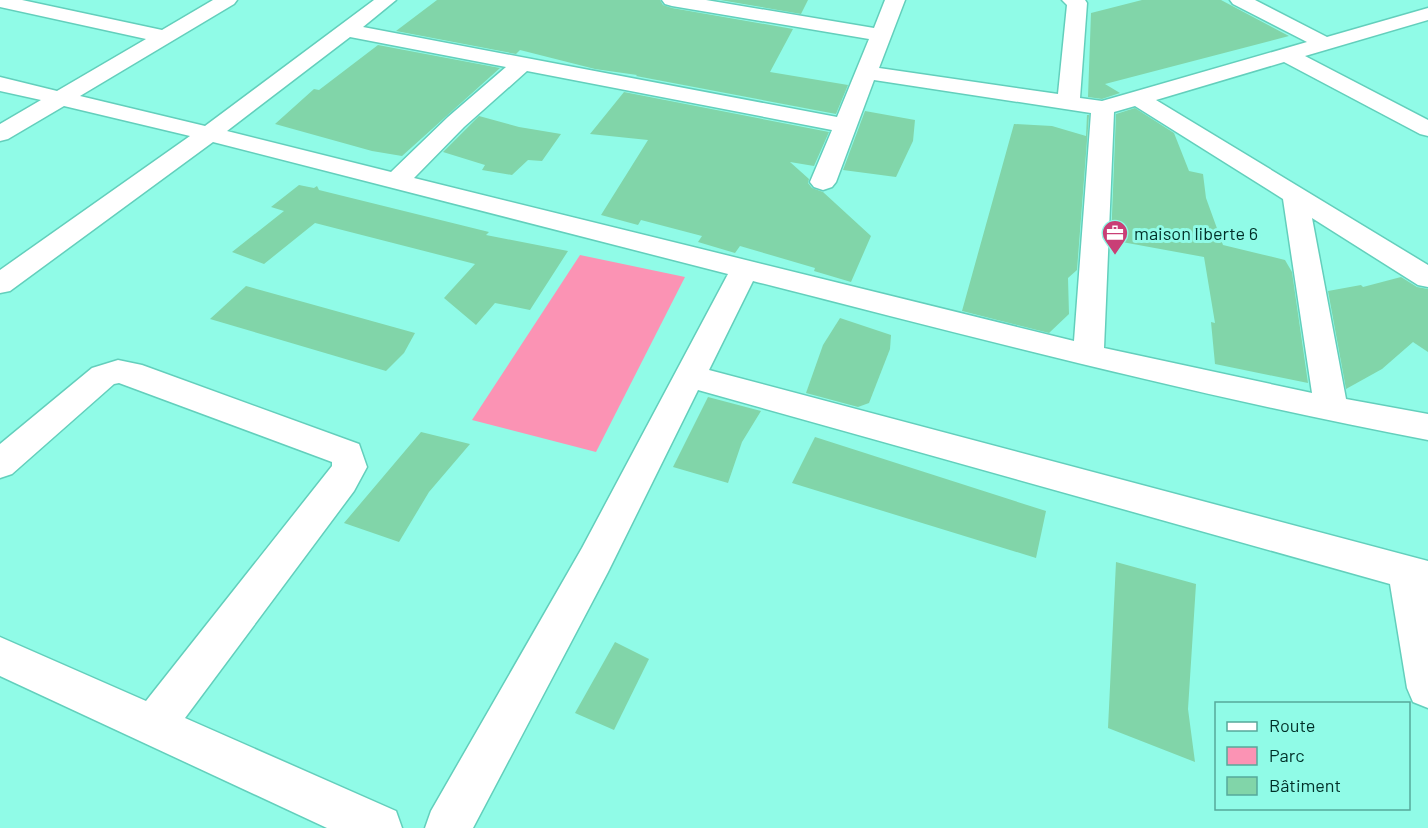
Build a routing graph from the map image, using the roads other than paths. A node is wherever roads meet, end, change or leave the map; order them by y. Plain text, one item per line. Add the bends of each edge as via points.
1 (227, 0) edge
2 (386, 0) edge
3 (672, 0) edge
4 (895, 0) edge
5 (1072, 0) edge
6 (1240, 0) edge
7 (1410, 0) edge
8 (0, 1) edge
9 (1428, 8) edge
10 (1428, 15) edge
11 (1396, 24) junction
12 (347, 30) junction
13 (879, 35) junction
14 (166, 36) junction
15 (1428, 38) edge
16 (1326, 44) junction
17 (1286, 55) junction
18 (521, 65) junction
19 (865, 72) junction
20 (0, 84) edge
21 (1138, 98) junction
22 (60, 99) junction
23 (1068, 103) junction
24 (1103, 108) junction
25 (845, 125) junction
26 (1428, 129) edge
27 (0, 134) edge
28 (209, 134) junction
29 (396, 181) junction
30 (823, 182) dead end
31 (1295, 195) junction
32 (744, 270) junction
33 (1428, 278) edge
34 (0, 284) edge
35 (1088, 356) junction
36 (689, 376) junction
37 (1331, 410) junction
38 (1428, 427) edge
39 (0, 464) edge
40 (1417, 575) edge
41 (6, 669) edge
42 (1428, 688) edge
43 (153, 726) junction
44 (379, 828) edge
45 (448, 828) edge

1 - 14 street
2 - 12 street
3 - 13 street
4 - 13 street
5 - 23 street via 1077,3
6 - 16 street
7 - 9 street
8 - 14 street
10 - 11 street
11 - 15 street
11 - 16 street
12 - 18 street
12 - 28 street
13 - 19 street
14 - 22 street
16 - 17 street
17 - 21 street
17 - 26 street
18 - 25 street
18 - 29 street
19 - 23 street
19 - 25 street
20 - 22 street
21 - 24 street
21 - 31 street
22 - 27 street
22 - 28 street
23 - 24 street
24 - 35 street
25 - 30 street
28 - 29 street
28 - 34 street
29 - 32 street
31 - 33 street
31 - 37 street
32 - 35 street
32 - 36 street
35 - 37 street
36 - 40 street
36 - 45 street via 595,560
37 - 38 street
39 - 43 street via 103,376 118,371 347,454 350,467 342,482
40 - 42 street
41 - 43 street
43 - 44 street

